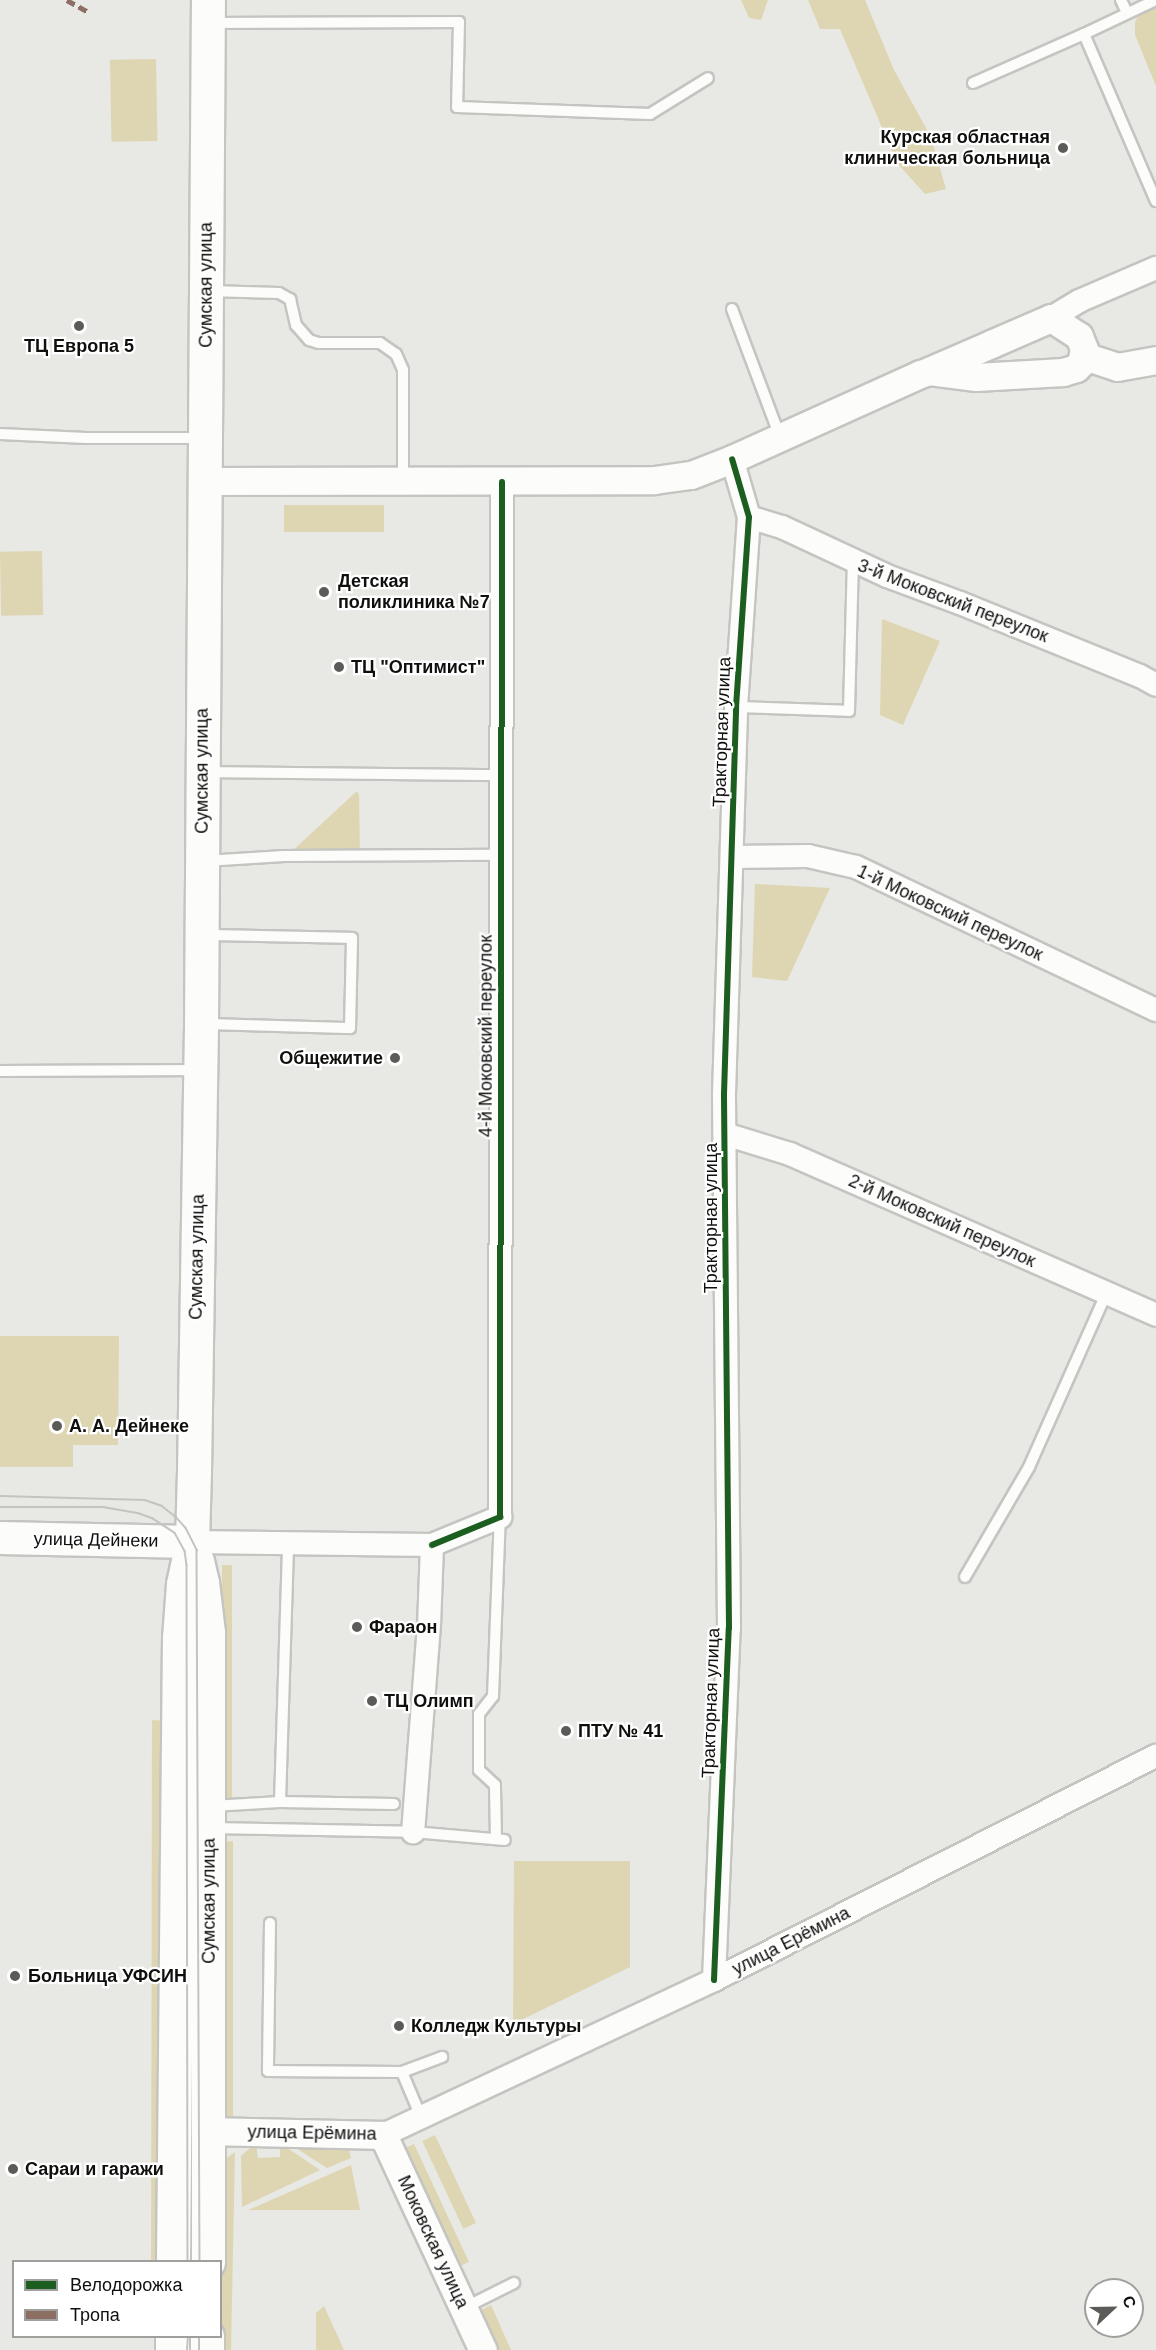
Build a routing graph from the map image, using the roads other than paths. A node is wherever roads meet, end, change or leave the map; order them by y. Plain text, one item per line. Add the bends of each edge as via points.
1 (1121, 0) edge
2 (1156, 0) edge
3 (208, 11) edge
4 (1127, 13) junction
5 (1084, 34) junction
6 (708, 78) dead end
7 (973, 83) dead end
8 (1156, 201) edge
9 (1156, 268) edge
10 (206, 291) junction
11 (732, 309) dead end
12 (1051, 318) junction
13 (1084, 356) junction
14 (1156, 360) edge
15 (928, 371) junction
16 (0, 434) edge
17 (780, 437) junction
18 (205, 438) junction
19 (732, 459) junction
20 (204, 481) junction
21 (403, 481) junction
22 (502, 482) junction
23 (750, 517) junction
24 (853, 562) junction
25 (1156, 685) edge
26 (736, 706) junction
27 (202, 772) junction
28 (501, 775) junction
29 (500, 855) junction
30 (733, 857) junction
31 (202, 861) junction
32 (202, 935) junction
33 (1156, 1010) edge
34 (201, 1024) junction
35 (200, 1070) junction
36 (0, 1071) edge
37 (725, 1134) junction
38 (1106, 1294) junction
39 (1156, 1315) edge
40 (500, 1517) junction
41 (0, 1538) edge
42 (192, 1542) junction
43 (288, 1543) junction
44 (432, 1545) junction
45 (965, 1577) dead end
46 (1156, 1756) edge
47 (280, 1802) junction
48 (394, 1803) dead end
49 (209, 1817) junction
50 (413, 1832) junction
51 (270, 1923) dead end
52 (714, 1980) junction
53 (442, 2057) dead end
54 (402, 2072) junction
55 (421, 2117) junction
56 (209, 2131) junction
57 (383, 2135) junction
58 (172, 2260) edge
59 (208, 2260) edge
60 (514, 2283) dead end
61 (464, 2308) junction
62 (483, 2350) edge

1 - 4 lane
2 - 4 lane
3 - 6 lane via 459,22 457,107 650,114
3 - 10 main road, Сумская улица
4 - 5 lane
5 - 7 lane
5 - 8 lane
9 - 12 street
10 - 18 main road, Сумская улица
10 - 21 lane via 279,293 290,299 296,325 309,340 380,343 396,354 403,370
11 - 17 lane
12 - 13 street via 1079,336
12 - 15 street
13 - 14 street via 1117,367
13 - 15 street via 1076,368 1062,372 976,377
15 - 17 street
16 - 18 lane
17 - 19 street
18 - 20 main road, Сумская улица
19 - 22 street via 691,474 654,480
19 - 23 street, Тракторная улица
20 - 21 street
20 - 27 main road, Сумская улица
21 - 22 street
22 - 28 street, 4-й Моковский переулок
23 - 24 street, 3-й Моковский переулок via 782,527
23 - 26 street, Тракторная улица
24 - 25 street, 3-й Моковский переулок
24 - 26 lane via 849,711
26 - 30 street, Тракторная улица
27 - 28 lane
27 - 31 main road, Сумская улица
28 - 29 street, 4-й Моковский переулок
29 - 31 lane via 242,857
29 - 40 street, 4-й Моковский переулок
30 - 33 street, 1-й Моковский переулок via 808,856 856,867
30 - 37 street, Тракторная улица
31 - 32 main road, Сумская улица
32 - 34 main road, Сумская улица
32 - 34 lane via 352,938 350,1028
34 - 35 main road, Сумская улица
35 - 36 lane
35 - 42 main road, Сумская улица
37 - 38 street, 2-й Моковский переулок via 790,1154
37 - 52 street, Тракторная улица via 729,1629
38 - 39 street, 2-й Моковский переулок
38 - 45 lane via 1029,1467
40 - 44 street
40 - 50 lane via 493,1696 479,1714 479,1770 495,1785 500,1839
41 - 42 main road, улица Дейнеки
42 - 43 street
42 - 49 main road, Сумская улица via 208,1632
42 - 58 main road, Сумская улица via 183,1584 179,1638
43 - 44 street
43 - 47 lane
44 - 50 street
46 - 52 street, улица Ерёмина
47 - 48 lane
47 - 49 lane
49 - 50 lane
49 - 56 main road, Сумская улица
51 - 54 lane via 268,2071
52 - 55 street, улица Ерёмина
53 - 54 lane
54 - 55 lane
55 - 57 street, улица Ерёмина
56 - 57 street, улица Ерёмина
56 - 59 main road, Сумская улица
57 - 61 street, Моковская улица
60 - 61 lane
61 - 62 street, Моковская улица

